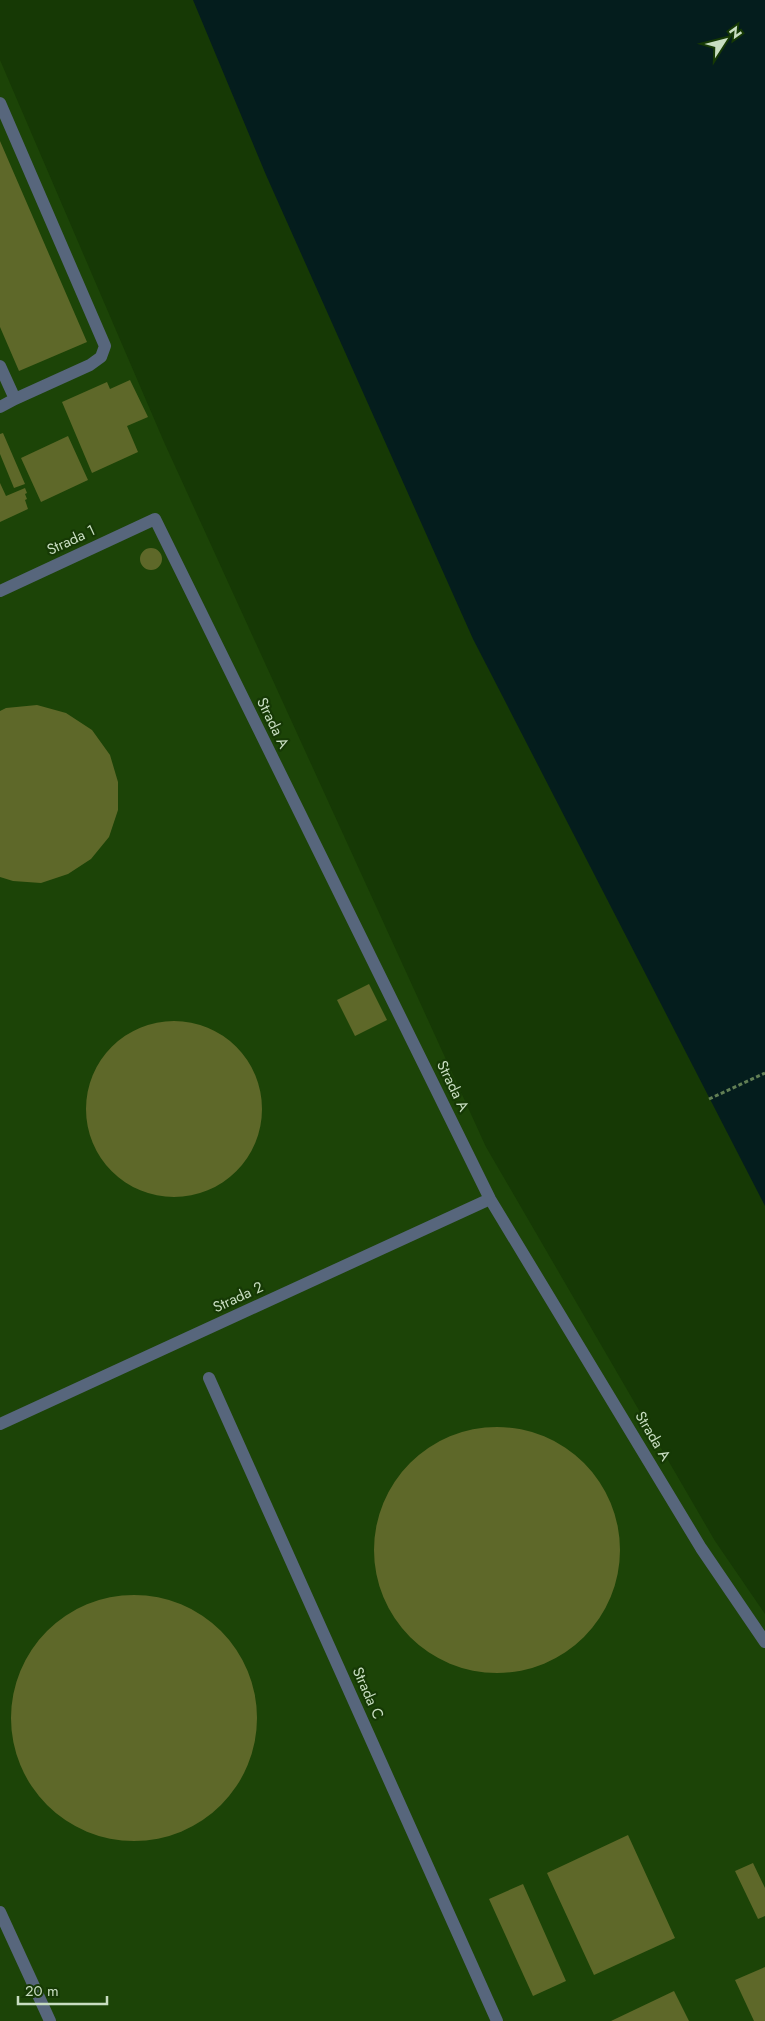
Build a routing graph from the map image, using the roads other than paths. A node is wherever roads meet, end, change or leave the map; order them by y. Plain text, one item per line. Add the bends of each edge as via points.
1 (0, 103) edge
2 (0, 366) edge
3 (15, 399) junction
4 (0, 406) edge
5 (155, 519) joint
6 (0, 591) edge
7 (490, 1199) junction
8 (209, 1378) dead end
9 (0, 1424) edge
10 (765, 1642) edge
11 (0, 1912) edge
12 (50, 2021) edge
13 (497, 2021) edge

1 - 3 lane via 105,346 101,357 90,365
2 - 3 lane
3 - 4 lane
5 - 6 lane, Strada 1
5 - 7 lane, Strada A
7 - 9 lane, Strada 2
7 - 10 lane, Strada A via 702,1548
8 - 13 lane, Strada C
11 - 12 lane

